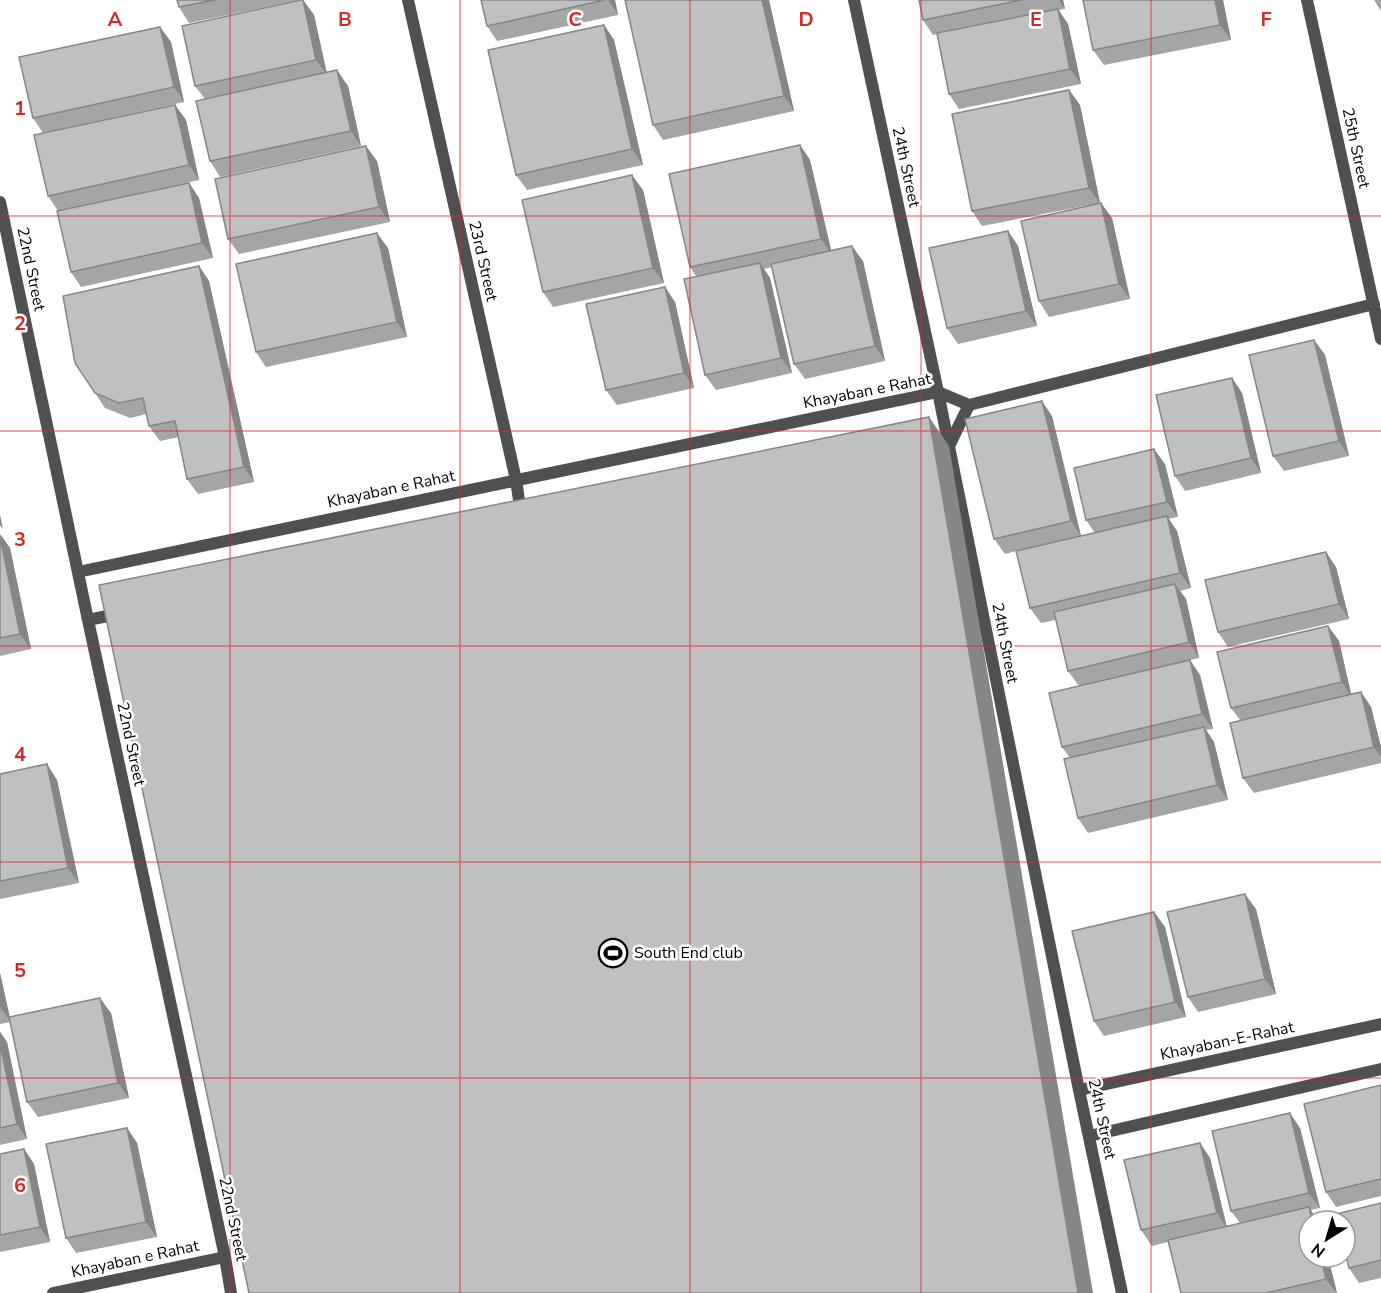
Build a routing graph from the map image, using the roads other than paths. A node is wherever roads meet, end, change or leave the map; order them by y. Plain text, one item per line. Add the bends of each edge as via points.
1 (408, 0) edge
2 (854, 0) edge
3 (1307, 0) edge
4 (0, 202) edge
5 (1374, 304) junction
6 (1381, 339) edge
7 (938, 392) junction
8 (969, 405) junction
9 (943, 447) junction
10 (516, 480) junction
11 (523, 529) edge
12 (78, 572) junction
13 (131, 611) edge
14 (88, 620) junction
15 (1381, 1024) edge
16 (1381, 1069) edge
17 (1079, 1090) junction
18 (1089, 1136) junction
19 (225, 1257) junction
20 (53, 1293) edge
21 (231, 1293) edge
22 (1122, 1293) edge

1 - 10 street, 23rd Street
2 - 7 street, 24th Street
3 - 5 street, 25th Street
4 - 12 street, 22nd Street
5 - 6 street, 25th Street
5 - 8 street
7 - 8 street, Khayaban e Rahat
7 - 9 street, 24th Street
7 - 10 street, Khayaban e Rahat
8 - 9 street
9 - 17 street, 24th Street
10 - 11 street, 23rd Street
10 - 12 street, Khayaban e Rahat
12 - 14 street, 22nd Street
13 - 14 street
14 - 19 street, 22nd Street
15 - 17 street, Khayaban-E-Rahat
16 - 18 street
17 - 18 street, 24th Street
18 - 22 street, 24th Street
19 - 20 street, Khayaban e Rahat
19 - 21 street, 22nd Street

